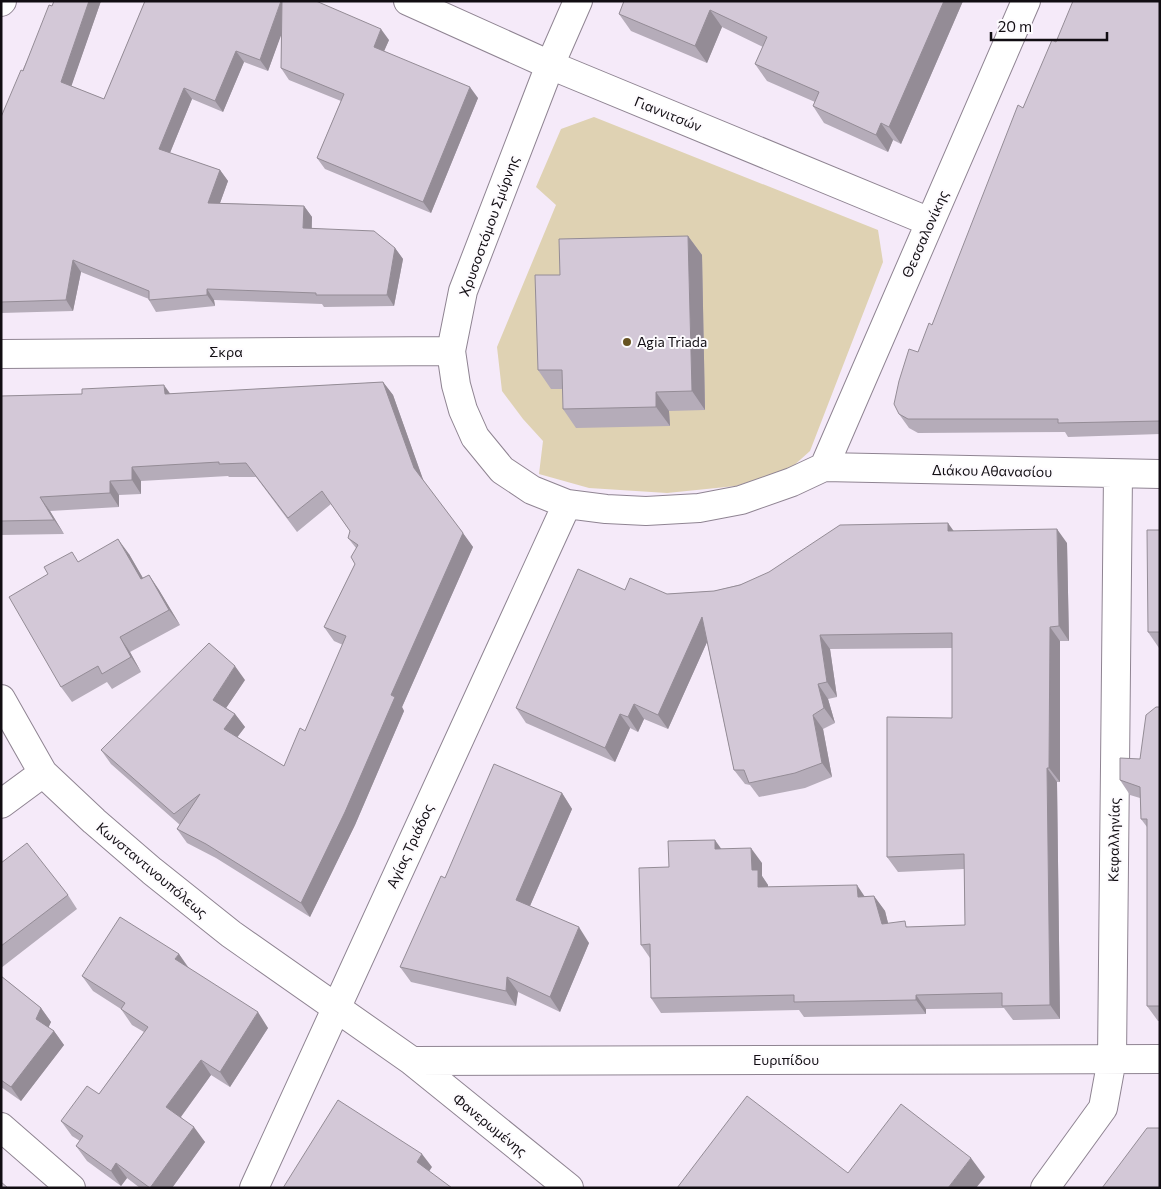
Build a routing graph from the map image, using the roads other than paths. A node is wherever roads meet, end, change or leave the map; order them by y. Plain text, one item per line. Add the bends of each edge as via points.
1 (408, 1) edge
2 (578, 1) edge
3 (1026, 1) edge
4 (550, 65) junction
5 (930, 222) junction
6 (451, 351) junction
7 (1, 354) edge
8 (824, 467) junction
9 (1118, 474) junction
10 (1160, 474) edge
11 (567, 504) junction
12 (1, 700) edge
13 (44, 773) junction
14 (1, 804) edge
15 (336, 1008) junction
16 (1112, 1059) junction
17 (1160, 1059) edge
18 (412, 1061) junction
19 (1, 1127) edge
20 (71, 1188) edge
21 (254, 1188) edge
22 (569, 1188) edge
23 (1045, 1188) edge

1 - 4 street, Γιαννιτσών
2 - 4 street, Χρυσοστόμου Σμύρνης
3 - 5 street, Θεσσαλονίκης
4 - 5 street, Γιαννιτσών
4 - 6 street, Χρυσοστόμου Σμύρνης via 463,291
5 - 8 street, Θεσσαλονίκης
6 - 7 street, Σκρα
6 - 11 street, Χρυσοστόμου Σμύρνης via 458,393 475,436 502,470 532,490
8 - 9 street, Διάκου Αθανασίου
8 - 11 street, Χρυσοστόμου Σμύρνης via 741,500 699,508 646,511
9 - 10 street, Διάκου Αθανασίου
9 - 16 street, Κεφαλληνίας
11 - 15 street, Αγίας Τριάδος
12 - 13 street, Κωνσταντινουπόλεως
13 - 14 street
13 - 15 street, Κωνσταντινουπόλεως via 152,871 231,934
15 - 18 street, Κωνσταντινουπόλεως
15 - 21 street, Αγίας Τριάδος
16 - 17 street, Ευριπίδου
16 - 18 street, Ευριπίδου
16 - 23 street, Κεφαλληνίας via 1103,1108
18 - 22 street, Φανερωμένης
19 - 20 street

